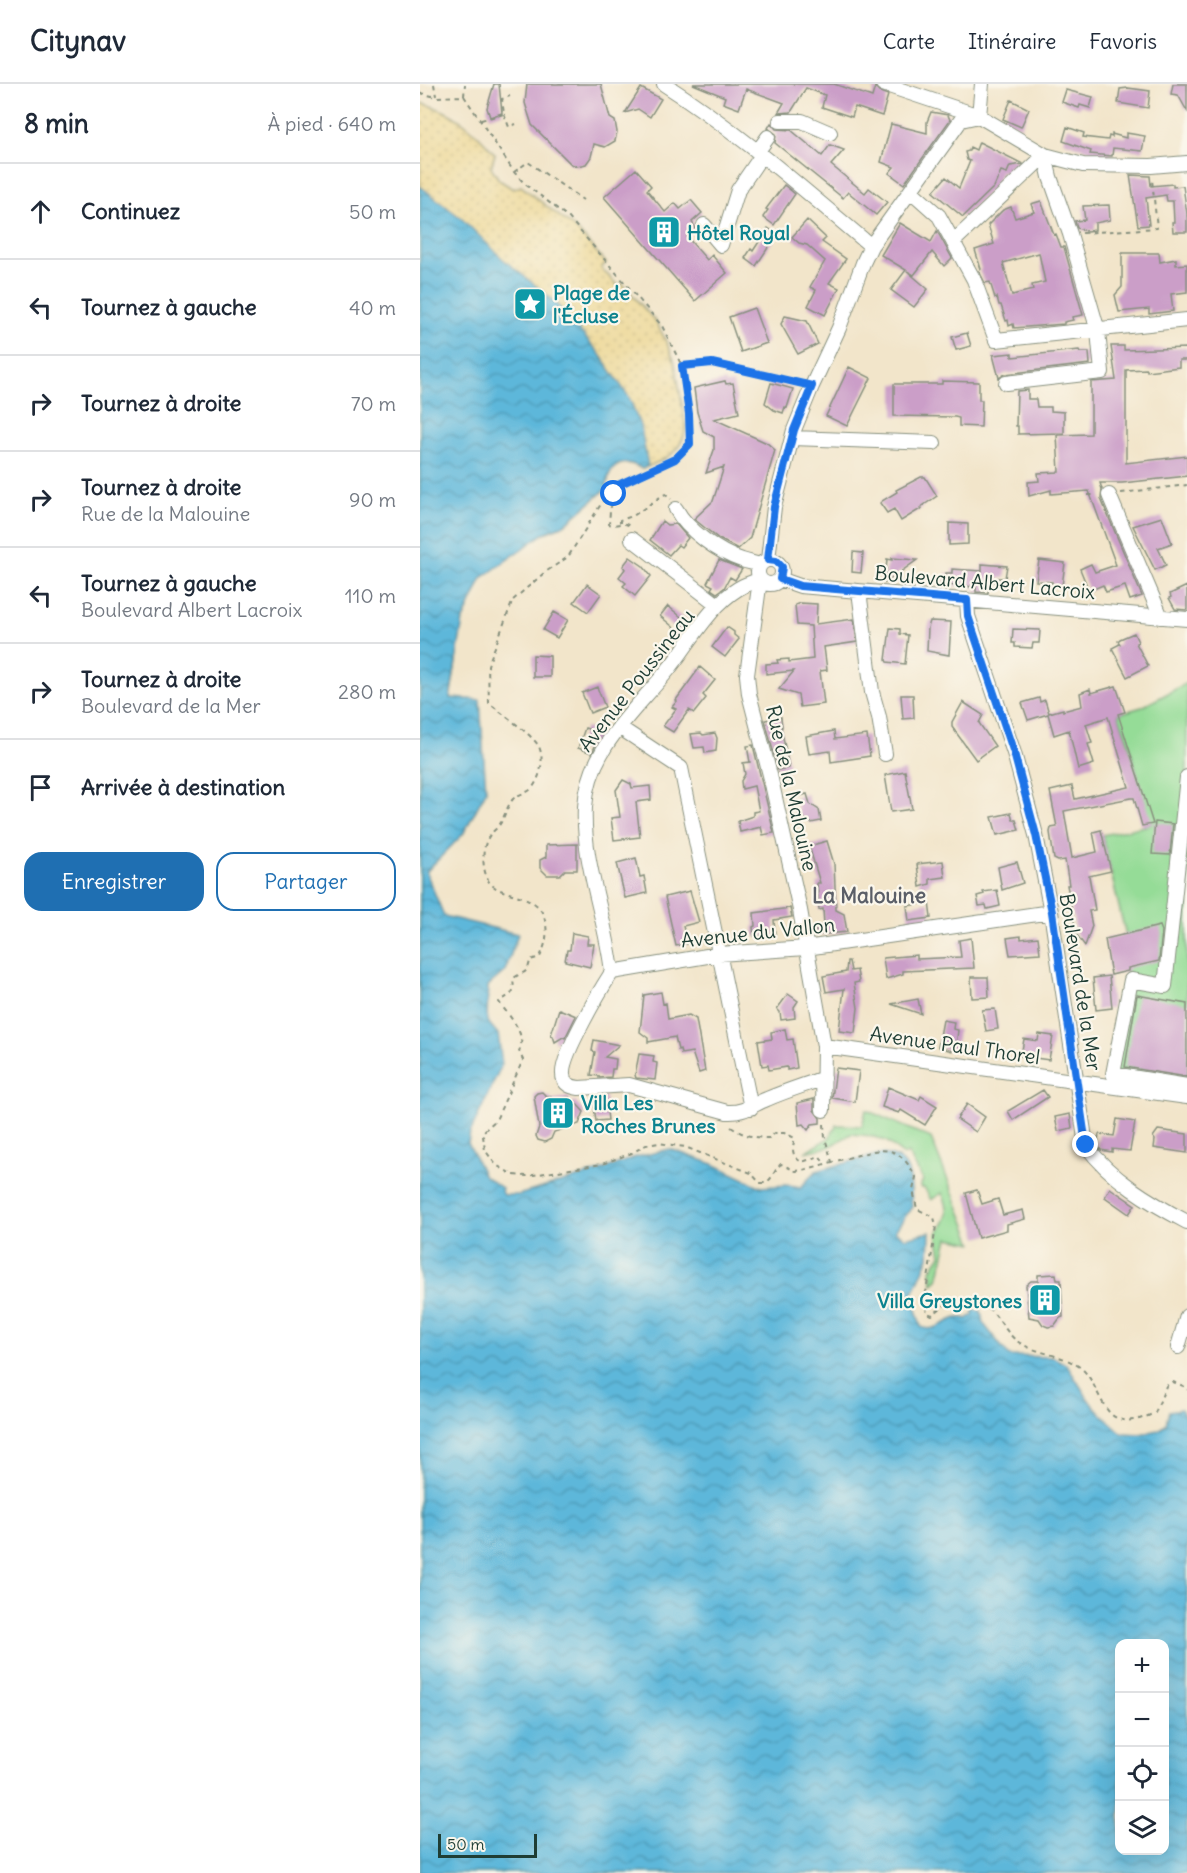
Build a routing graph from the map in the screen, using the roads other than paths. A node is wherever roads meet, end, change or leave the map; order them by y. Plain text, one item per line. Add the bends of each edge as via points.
1 (664, 84) edge
2 (883, 84) edge
3 (982, 84) edge
4 (899, 87) edge
5 (979, 116) junction
6 (780, 121) dead end
7 (830, 133) dead end
8 (768, 137) dead end
9 (760, 153) junction
10 (1045, 155) junction
11 (1187, 163) edge
12 (911, 191) junction
13 (704, 225) dead end
14 (953, 242) junction
15 (872, 246) junction
16 (1187, 320) edge
17 (1098, 331) junction
18 (1006, 383) dead end
19 (792, 438) junction
20 (934, 443) dead end
21 (1109, 495) road end
22 (673, 503) road end
23 (632, 533) road end
24 (763, 571) junction
25 (780, 579) junction
26 (859, 591) junction
27 (967, 600) junction
28 (718, 605) junction
29 (1161, 617) junction
30 (1187, 619) edge
31 (619, 727) junction
32 (885, 754) dead end
33 (1187, 777) edge
34 (1052, 912) junction
35 (806, 948) junction
36 (719, 954) junction
37 (612, 972) junction
38 (824, 1046) junction
39 (824, 1078) junction
40 (1078, 1082) junction
41 (1187, 1086) edge
42 (1187, 1097) edge
43 (751, 1108) junction
44 (823, 1110) road end
45 (1187, 1222) edge
46 (1187, 1316) edge
47 (1178, 1347) dead end

1 - 9 street
2 - 4 street
3 - 5 street
4 - 5 street
5 - 10 street
5 - 12 street, Rue de la Malouine via 961,120
6 - 7 street via 802,121
8 - 9 street
9 - 13 street via 738,190 722,245
9 - 15 street
10 - 11 street via 1083,165
10 - 14 street
10 - 17 street
12 - 14 street via 939,216
12 - 15 street, Rue de la Malouine
14 - 17 street via 974,280 996,340
15 - 19 street, Rue de la Malouine
16 - 17 street
17 - 18 street via 1102,372
19 - 20 street
19 - 24 street, Rue de la Malouine
21 - 29 street
22 - 24 street via 680,518 694,532
23 - 28 street
24 - 25 street via 774,584
24 - 25 street via 776,561 782,567
24 - 28 street, Avenue Poussineau
24 - 35 street, Rue de la Malouine via 747,675 749,694
25 - 26 street, Boulevard Albert Lacroix via 800,586
26 - 27 street, Boulevard Albert Lacroix
26 - 32 street via 872,692
27 - 29 street, Boulevard Albert Lacroix
27 - 34 street, Boulevard de la Mer via 968,616 1020,774
28 - 31 street, Avenue Poussineau
29 - 30 street, Boulevard Albert Lacroix
31 - 36 street via 681,768
31 - 37 street, Avenue Poussineau via 592,769 585,807 587,844
33 - 41 street via 1165,986 1131,980 1113,1074
34 - 35 street, Avenue du Vallon
34 - 40 street, Boulevard de la Mer
35 - 36 street, Avenue du Vallon
35 - 38 street, Rue de la Malouine
36 - 37 street, Avenue du Vallon
36 - 43 street
37 - 43 street via 596,996 566,1060 562,1074 566,1083 579,1089 629,1085 727,1112
38 - 39 street, Rue de la Malouine
38 - 40 street, Avenue Paul Thorel
39 - 43 street
39 - 44 street, Rue de la Malouine
40 - 42 street, Avenue Paul Thorel
40 - 45 street, Boulevard de la Mer via 1086,1145 1094,1157 1142,1195
46 - 47 street

